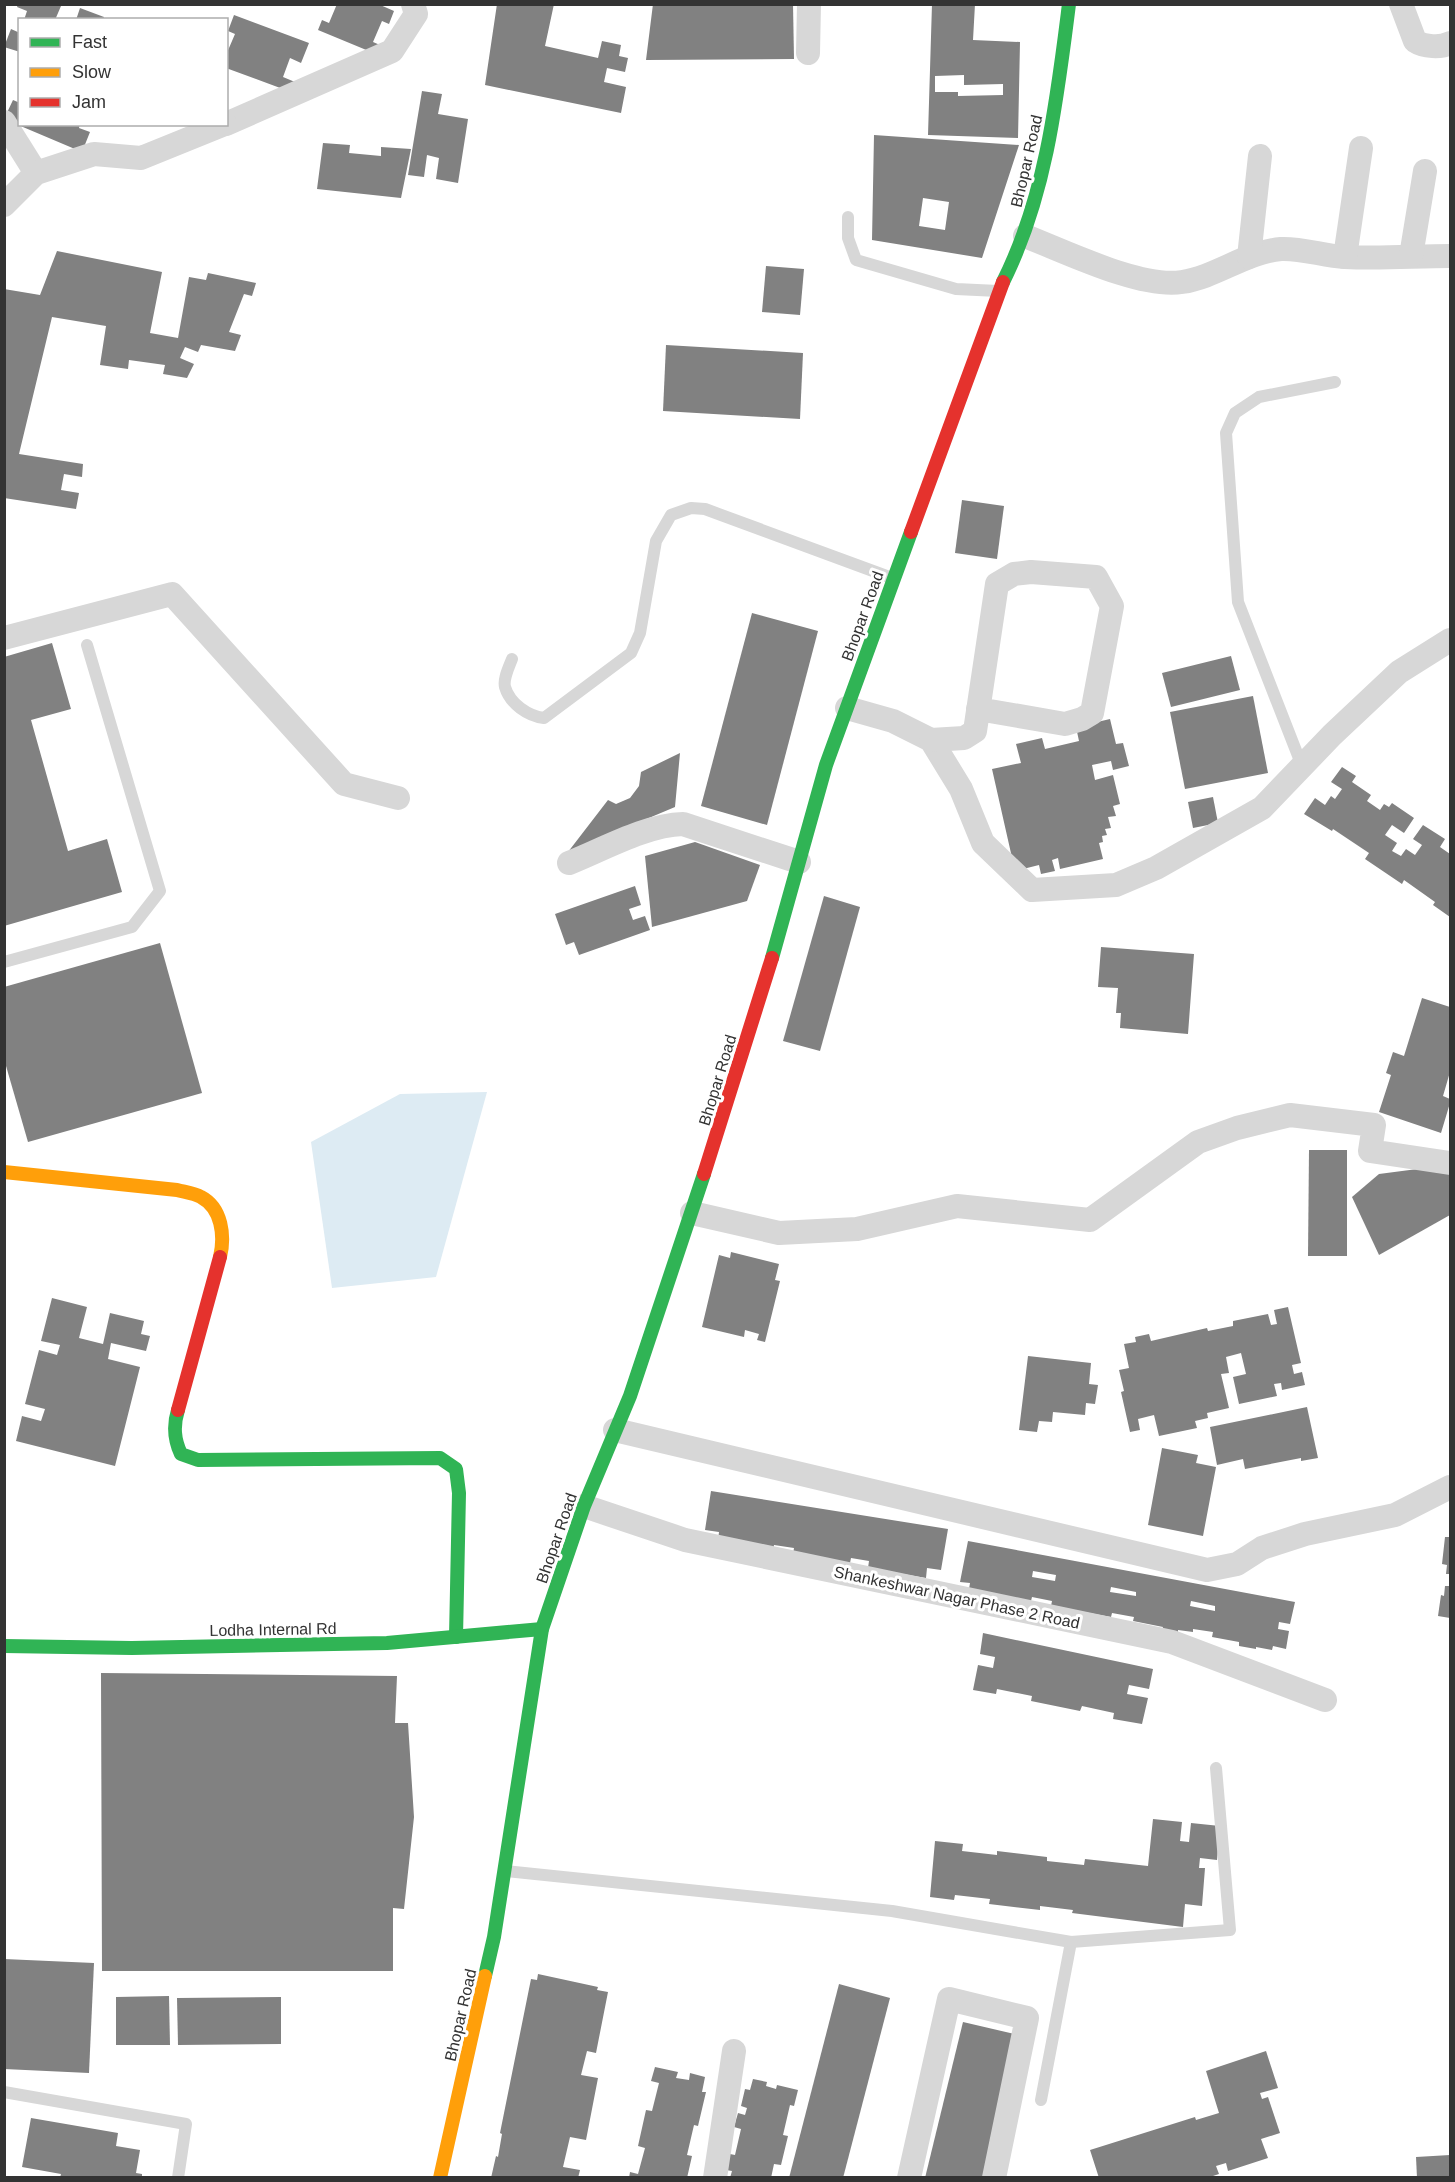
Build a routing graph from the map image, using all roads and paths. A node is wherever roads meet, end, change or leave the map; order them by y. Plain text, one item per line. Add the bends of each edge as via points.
1 (413, 4) edge
2 (809, 4) edge
3 (1069, 4) edge
4 (1401, 4) edge
5 (1450, 43) edge
6 (808, 53) dead end
7 (4, 122) edge
8 (228, 123) edge
9 (221, 126) edge
10 (1361, 148) dead end
11 (1260, 156) dead end
12 (1425, 171) dead end
13 (36, 173) junction
14 (4, 205) edge
15 (848, 217) dead end
16 (1025, 236) junction
17 (1411, 256) junction
18 (1450, 256) edge
19 (1249, 257) junction
20 (1345, 257) junction
21 (999, 291) junction
22 (1335, 381) dead end
23 (893, 578) junction
24 (4, 638) edge
25 (1450, 640) edge
26 (87, 645) dead end
27 (512, 659) dead end
28 (847, 708) junction
29 (978, 709) junction
30 (931, 741) junction
31 (1302, 766) junction
32 (398, 798) dead end
33 (799, 862) junction
34 (569, 863) dead end
35 (4, 962) edge
36 (1450, 1163) edge
37 (4, 1172) edge
38 (692, 1213) junction
39 (615, 1430) junction
40 (1450, 1487) edge
41 (584, 1506) junction
42 (542, 1629) junction
43 (456, 1637) junction
44 (4, 1646) edge
45 (1325, 1700) dead end
46 (1216, 1768) dead end
47 (505, 1871) junction
48 (1071, 1941) junction
49 (734, 2051) dead end
50 (4, 2092) edge
51 (1041, 2100) dead end
52 (178, 2178) edge
53 (440, 2178) edge
54 (715, 2178) edge
55 (909, 2178) edge
56 (994, 2178) edge

1 - 8 street via 416,14 392,51
2 - 6 street
3 - 16 street, Bhopar Road via 1046,163
4 - 5 street via 1414,41 1444,46
7 - 13 street
9 - 13 street via 141,158 94,154
10 - 20 street
11 - 19 street
12 - 17 street
13 - 14 street
15 - 21 lane via 848,238 856,260 956,289
16 - 19 street via 1151,281 1180,283
16 - 21 street, Bhopar Road
17 - 18 street
17 - 20 street
19 - 20 street via 1282,249
21 - 23 street, Bhopar Road
22 - 31 lane via 1259,397 1235,413 1226,433 1239,602
23 - 27 lane via 705,509 691,508 671,515 656,541 640,633 631,653 544,718 532,716 517,705 505,686
23 - 28 street, Bhopar Road
24 - 32 street via 172,594 344,784
25 - 31 street via 1400,672
26 - 35 lane via 160,891 132,927
28 - 30 street via 893,721
28 - 33 street, Bhopar Road via 826,765
29 - 29 street via 997,584 1014,574 1031,572 1096,577 1112,606 1092,713 1065,724
29 - 30 street via 975,731 964,738
30 - 31 street via 961,789 983,843 1032,890 1116,885 1156,868 1262,808
33 - 34 street via 683,824 670,824
33 - 38 street, Bhopar Road
36 - 38 street via 1370,1151 1374,1125 1290,1115 1198,1142 1090,1220 957,1206 857,1229 779,1233
37 - 43 street via 177,1190 201,1197 217,1211 224,1241 175,1420 175,1441 181,1454 198,1460 440,1458 456,1469 459,1493
38 - 39 street, Bhopar Road
39 - 40 street via 1207,1570 1237,1564 1262,1548 1305,1534 1395,1515
39 - 41 street, Bhopar Road
41 - 42 street, Bhopar Road
41 - 45 street, Shankeshwar Nagar Phase 2 Road via 685,1540 1172,1642
42 - 43 street, Lodha Internal Rd
42 - 47 street, Bhopar Road
43 - 44 street, Lodha Internal Rd via 387,1643 132,1648
46 - 48 lane via 1230,1930
47 - 48 lane via 892,1911
47 - 53 street, Bhopar Road
48 - 51 lane
49 - 54 street
50 - 52 lane via 186,2124
55 - 56 street via 949,1999 1027,2018

